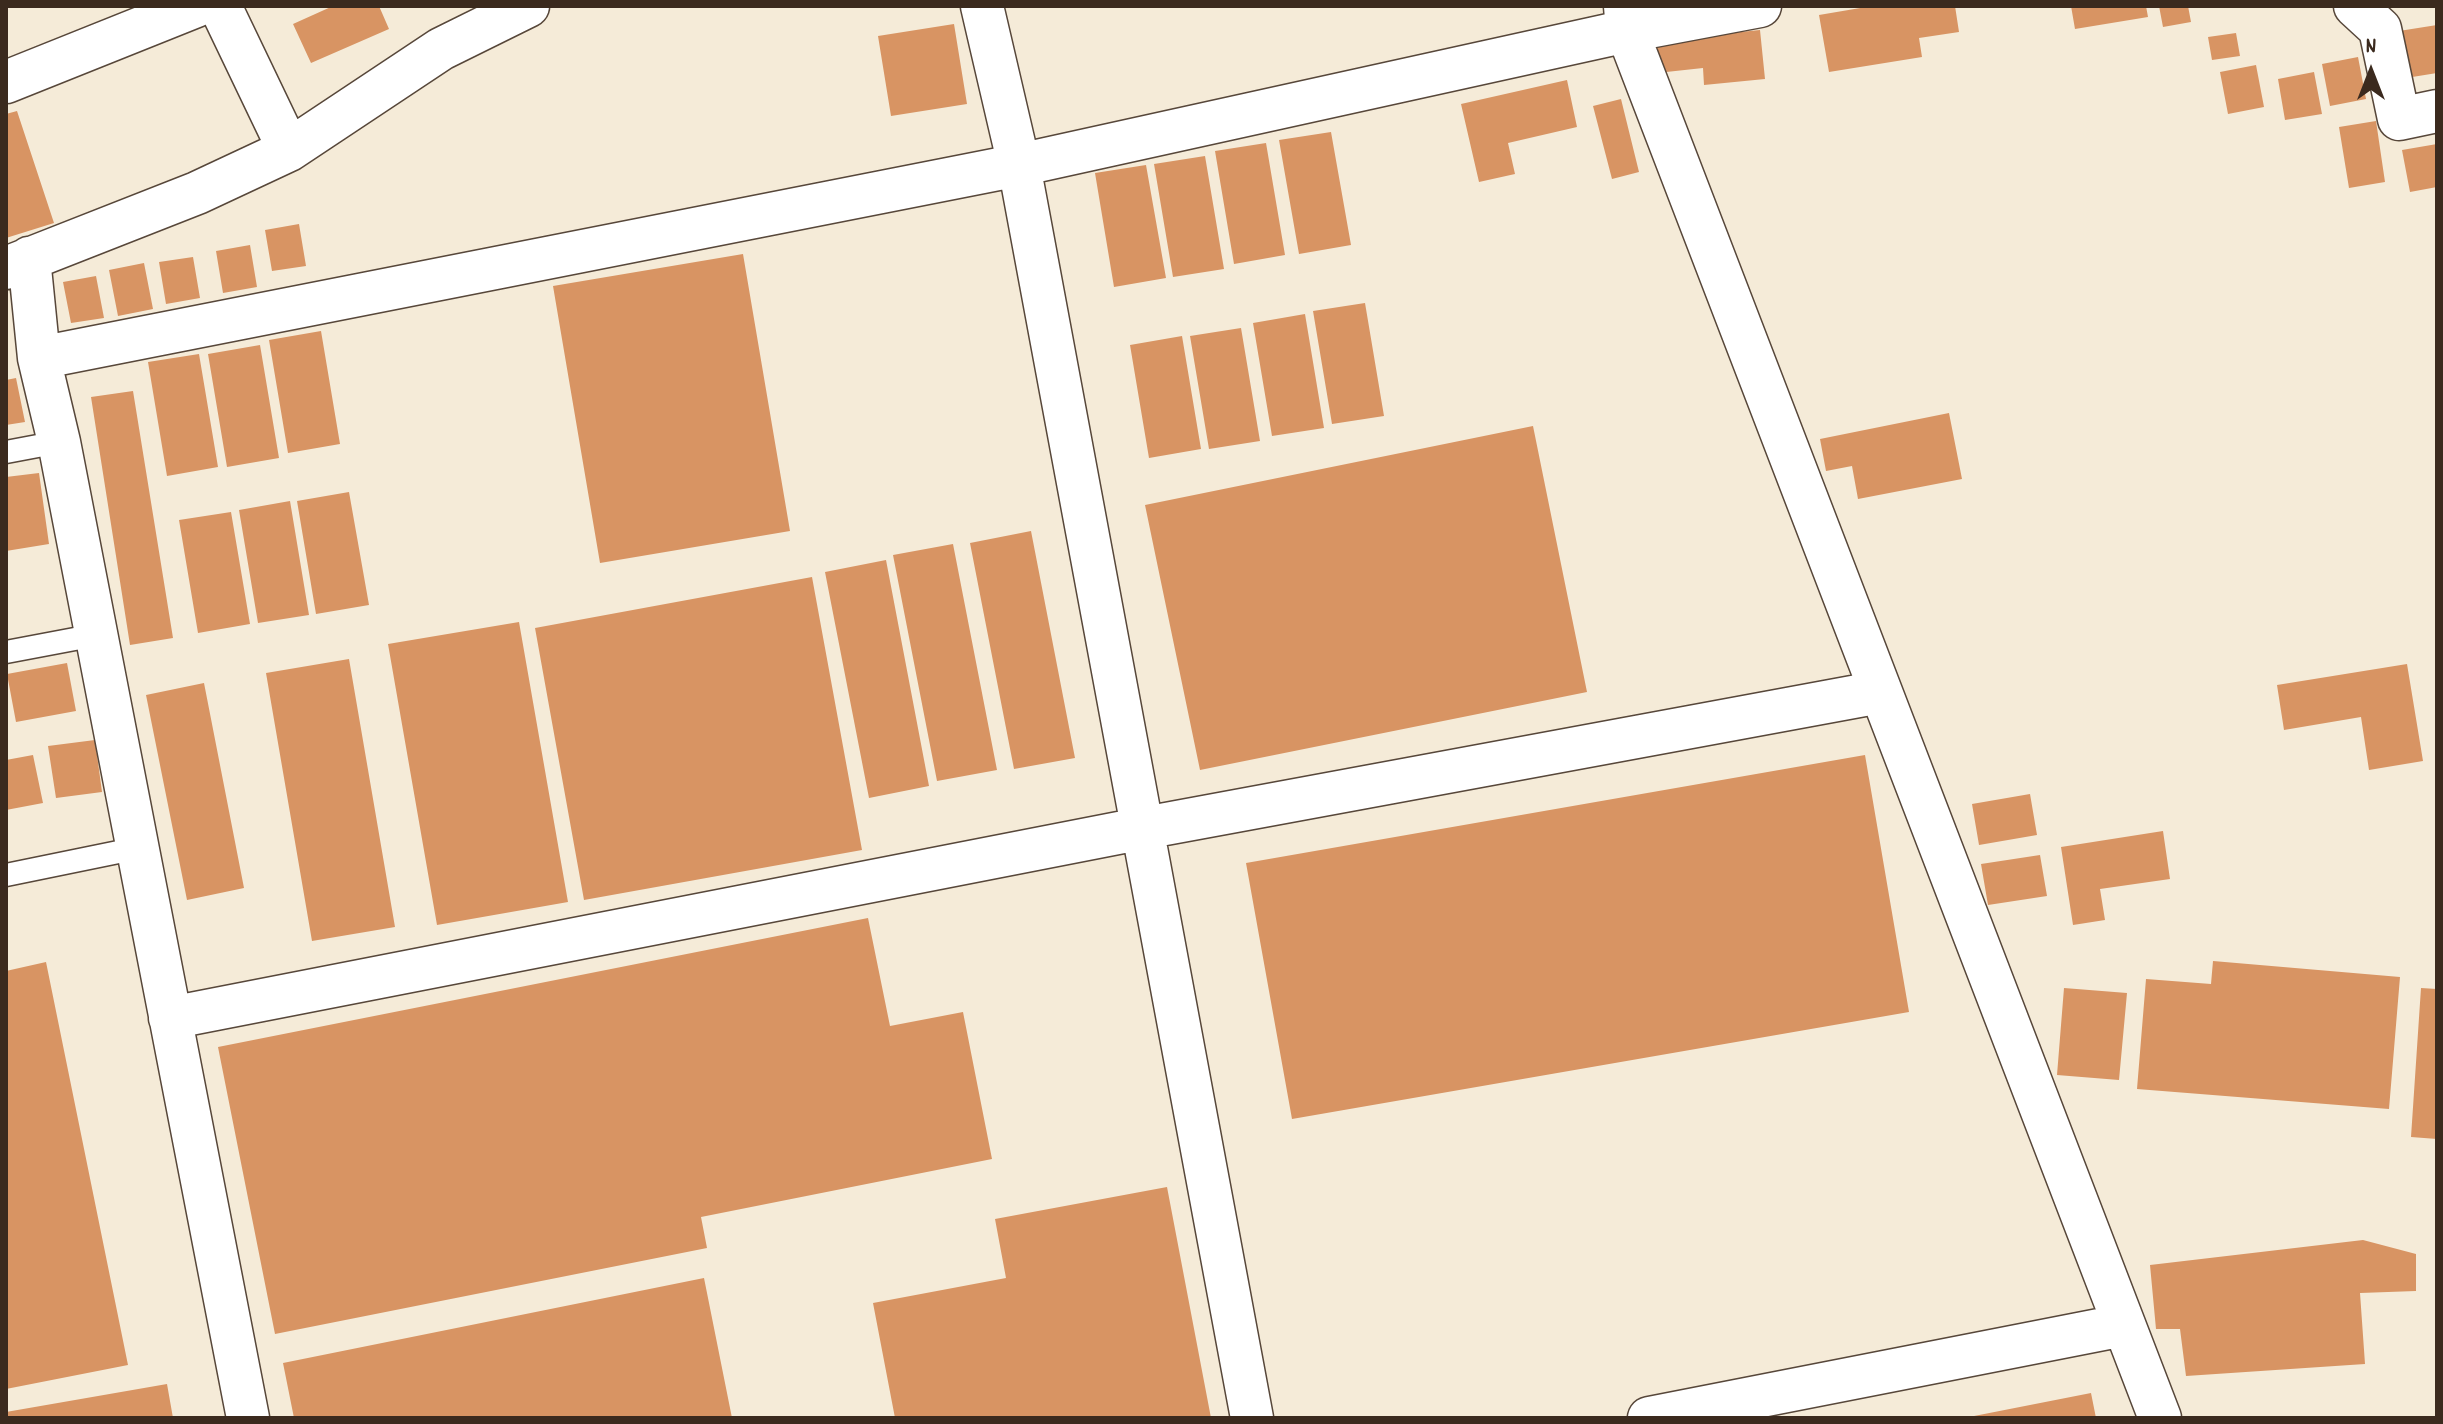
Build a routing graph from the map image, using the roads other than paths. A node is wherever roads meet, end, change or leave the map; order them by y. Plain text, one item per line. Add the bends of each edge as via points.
1 (196, 6) edge
2 (220, 6) edge
3 (528, 6) edge
4 (982, 6) edge
5 (1760, 6) edge
6 (2355, 6) edge
7 (1626, 18) edge
8 (6, 82) edge
9 (2437, 111) edge
10 (289, 150) junction
11 (1019, 165) junction
12 (18, 263) edge
13 (39, 358) junction
14 (59, 442) junction
15 (6, 452) edge
16 (96, 635) junction
17 (6, 652) edge
18 (1880, 692) junction
19 (1144, 828) junction
20 (138, 848) junction
21 (6, 875) edge
22 (170, 1018) junction
23 (2124, 1325) junction
24 (248, 1418) edge
25 (1252, 1418) edge
26 (1649, 1418) edge
27 (2160, 1418) edge

1 - 8 street
2 - 10 street
3 - 10 street via 441,49
4 - 11 street
5 - 7 street
6 - 9 street via 2380,29 2399,119
7 - 11 street
7 - 18 street
10 - 12 street via 197,193
11 - 13 street
11 - 19 street
12 - 13 street
13 - 14 street
14 - 15 lane
14 - 16 street
16 - 17 lane
16 - 20 street
18 - 19 street
18 - 23 street
19 - 22 street
19 - 25 street
20 - 21 lane
20 - 22 street
22 - 24 street
23 - 26 street
23 - 27 street

